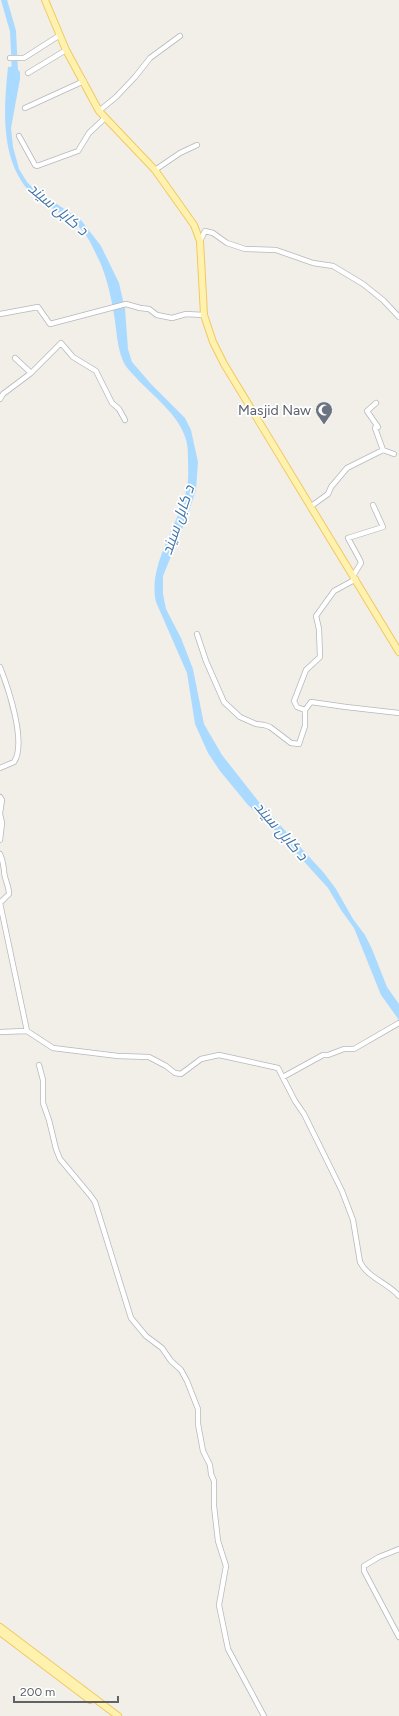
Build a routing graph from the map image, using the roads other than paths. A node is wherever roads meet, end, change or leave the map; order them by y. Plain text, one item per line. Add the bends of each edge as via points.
1 (45, 0) edge
2 (60, 35) junction
3 (180, 36) dead end
4 (66, 50) junction
5 (10, 58) dead end
6 (28, 73) dead end
7 (84, 81) junction
8 (25, 108) dead end
9 (99, 111) junction
10 (105, 118) junction
11 (19, 136) dead end
12 (197, 145) dead end
13 (154, 170) junction
14 (200, 241) junction
15 (0, 314) edge
16 (204, 315) junction
17 (399, 317) edge
18 (15, 358) dead end
19 (31, 373) junction
20 (0, 399) edge
21 (376, 403) dead end
22 (125, 420) dead end
23 (383, 450) junction
24 (394, 454) dead end
25 (373, 505) dead end
26 (310, 508) junction
27 (355, 578) junction
28 (197, 634) dead end
29 (399, 652) edge
30 (0, 667) edge
31 (305, 710) junction
32 (399, 713) edge
33 (0, 768) edge
34 (0, 797) edge
35 (0, 813) edge
36 (0, 840) edge
37 (0, 854) edge
38 (399, 1024) edge
39 (27, 1030) junction
40 (0, 1032) edge
41 (39, 1065) dead end
42 (283, 1077) junction
43 (399, 1296) edge
44 (399, 1549) edge
45 (0, 1627) edge
46 (0, 1632) edge
47 (399, 1637) edge
48 (111, 1716) edge
49 (118, 1716) edge
50 (264, 1716) edge

1 - 2 main road
2 - 4 main road
2 - 5 street via 24,58
3 - 9 street via 150,58 116,97
4 - 6 street
4 - 7 main road
7 - 8 street
7 - 9 main road
9 - 10 main road
10 - 11 street via 89,133 78,151 37,166
10 - 13 main road
12 - 13 street
13 - 14 main road via 194,225
14 - 16 main road
14 - 17 street via 205,231 245,249 276,250 313,263 333,266 363,284
15 - 16 street via 38,307 50,324 126,304 172,318 186,314
16 - 26 main road via 224,364
18 - 19 street
19 - 20 street
19 - 22 street via 62,343 73,357 96,371 112,403
21 - 23 street via 367,411 378,427 374,428
23 - 24 street
23 - 26 street via 347,468 331,486 328,494
25 - 27 street via 383,527 348,538 361,563
26 - 27 main road
27 - 29 main road
27 - 31 street via 334,591 316,616 320,657 306,670 294,701 297,707
28 - 31 street via 224,702 240,717 270,727 291,744 299,744 305,726
30 - 33 street via 16,718 18,751 14,762
31 - 32 street via 312,702
34 - 35 street
35 - 36 street
37 - 39 street via 9,894 0,903
38 - 42 street via 354,1049 323,1055
39 - 40 street
39 - 42 street via 54,1048 149,1057 175,1073 181,1074 201,1059 219,1055 276,1067
41 - 50 street via 43,1080 43,1103 56,1149 60,1159 95,1202 131,1318 181,1370 188,1381 198,1409 203,1450 214,1481 218,1541 226,1566 219,1605 228,1649
42 - 43 street via 342,1191 353,1220 363,1268
44 - 47 street via 364,1566 364,1570
45 - 49 main road
46 - 48 main road

